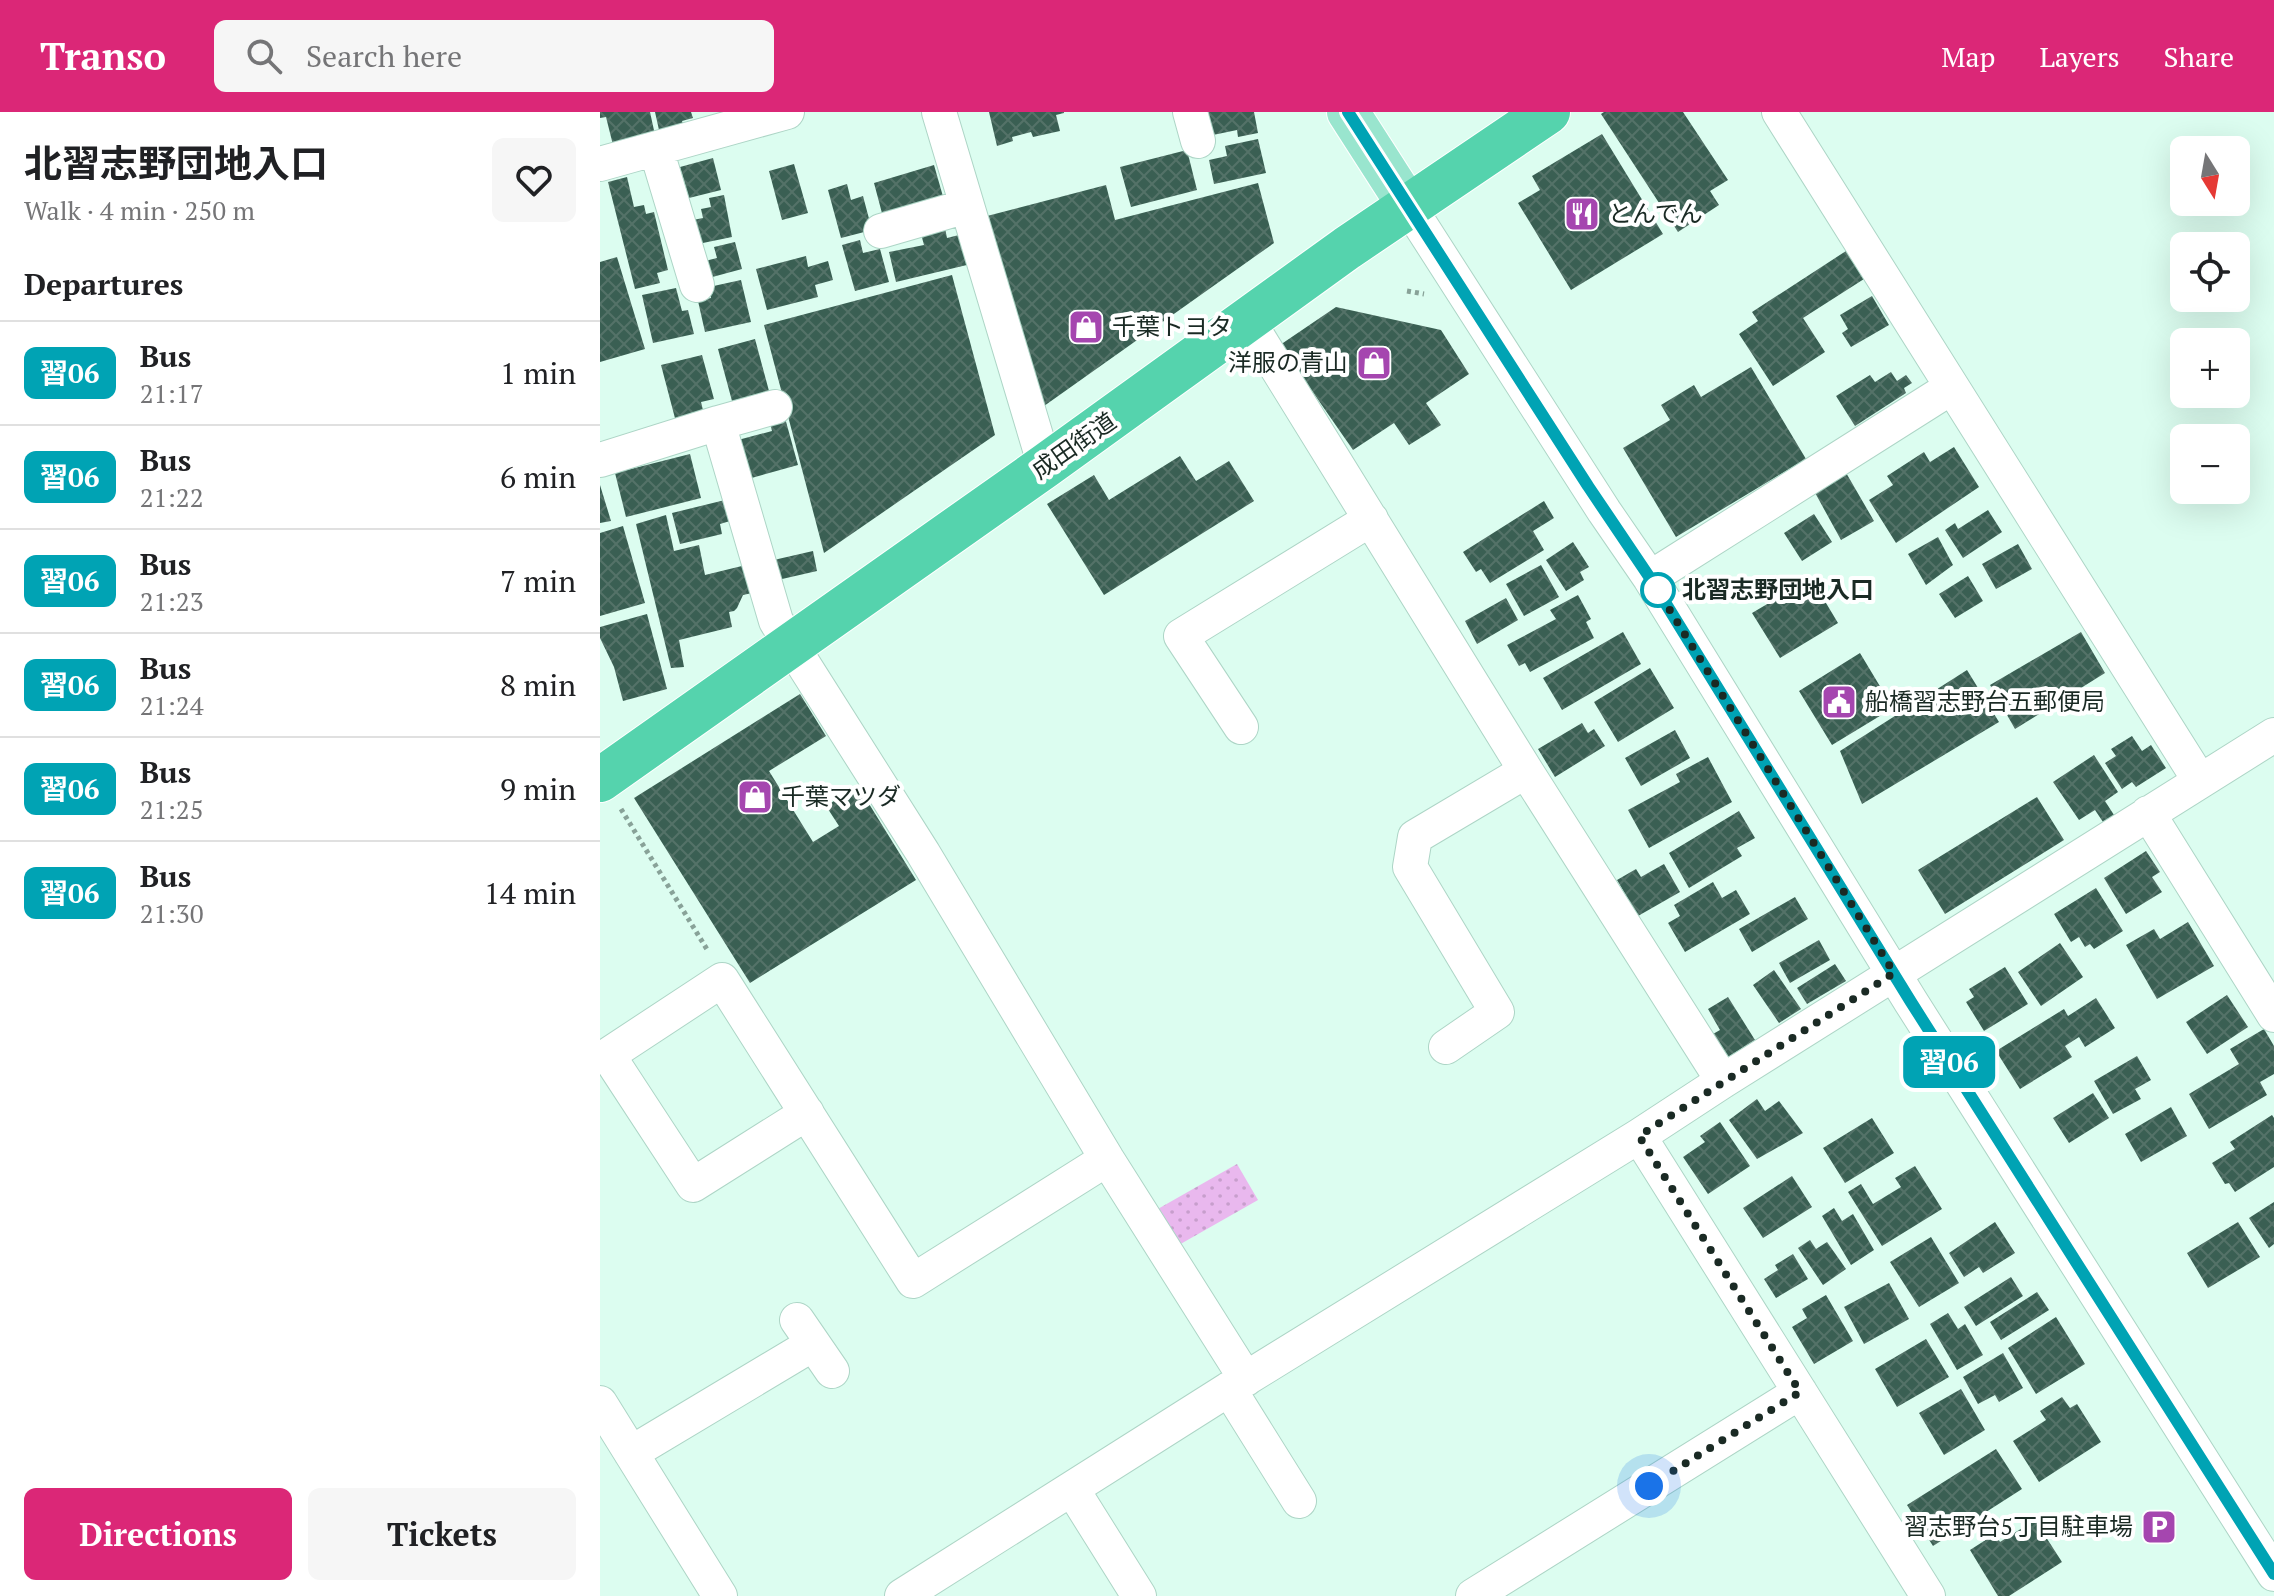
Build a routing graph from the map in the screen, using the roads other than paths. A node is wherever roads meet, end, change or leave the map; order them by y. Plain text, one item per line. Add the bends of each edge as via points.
1 (787, 112) edge
2 (939, 112) edge
3 (1348, 112) edge
4 (1548, 112) edge
5 (1779, 112) edge
6 (723, 120) edge
7 (656, 149) junction
8 (600, 164) edge
9 (967, 206) junction
10 (1409, 207) junction
11 (881, 231) dead end
12 (697, 285) dead end
13 (1248, 321) junction
14 (1952, 387) junction
15 (775, 407) dead end
16 (718, 423) junction
17 (600, 460) edge
18 (1045, 466) junction
19 (1371, 519) junction
20 (1650, 578) junction
21 (789, 645) junction
22 (1241, 727) dead end
23 (2274, 735) edge
24 (1526, 771) junction
25 (2200, 781) junction
26 (608, 791) edge
27 (2148, 813) junction
28 (1894, 973) junction
29 (2274, 1015) edge
30 (1446, 1047) dead end
31 (1723, 1081) junction
32 (807, 1113) junction
33 (1639, 1136) junction
34 (1107, 1159) junction
35 (814, 1345) dead end
36 (1237, 1384) junction
37 (1800, 1392) junction
38 (611, 1428) edge
39 (1072, 1489) junction
40 (1299, 1501) dead end
41 (2274, 1574) edge
42 (720, 1596) edge
43 (902, 1596) edge
44 (1139, 1596) edge
45 (1473, 1596) edge
46 (1928, 1596) edge

1 - 6 street
2 - 9 street
3 - 10 main road
4 - 10 highway, 成田街道
5 - 14 street
6 - 7 street
7 - 8 street
7 - 12 street
9 - 11 street
9 - 18 street
10 - 13 highway, 成田街道
10 - 20 street
13 - 18 highway, 成田街道
13 - 19 street
14 - 20 street
14 - 25 street
15 - 16 street
16 - 17 street
16 - 21 street via 776,621
18 - 21 highway, 成田街道
19 - 22 street via 1181,636
19 - 24 street
20 - 28 street
21 - 26 highway, 成田街道
21 - 34 street via 923,853
23 - 25 street
24 - 30 street via 1415,837 1410,867 1497,1012
24 - 31 street
25 - 27 street
27 - 28 street
27 - 29 street
28 - 31 street
28 - 41 street
31 - 33 street
32 - 32 street via 722,980 608,1055 693,1185
32 - 34 street via 913,1281
33 - 36 street
33 - 37 street
34 - 36 street
35 - 38 street
36 - 39 street
36 - 40 street
37 - 45 street
37 - 46 street
38 - 42 street
39 - 43 street
39 - 44 street

